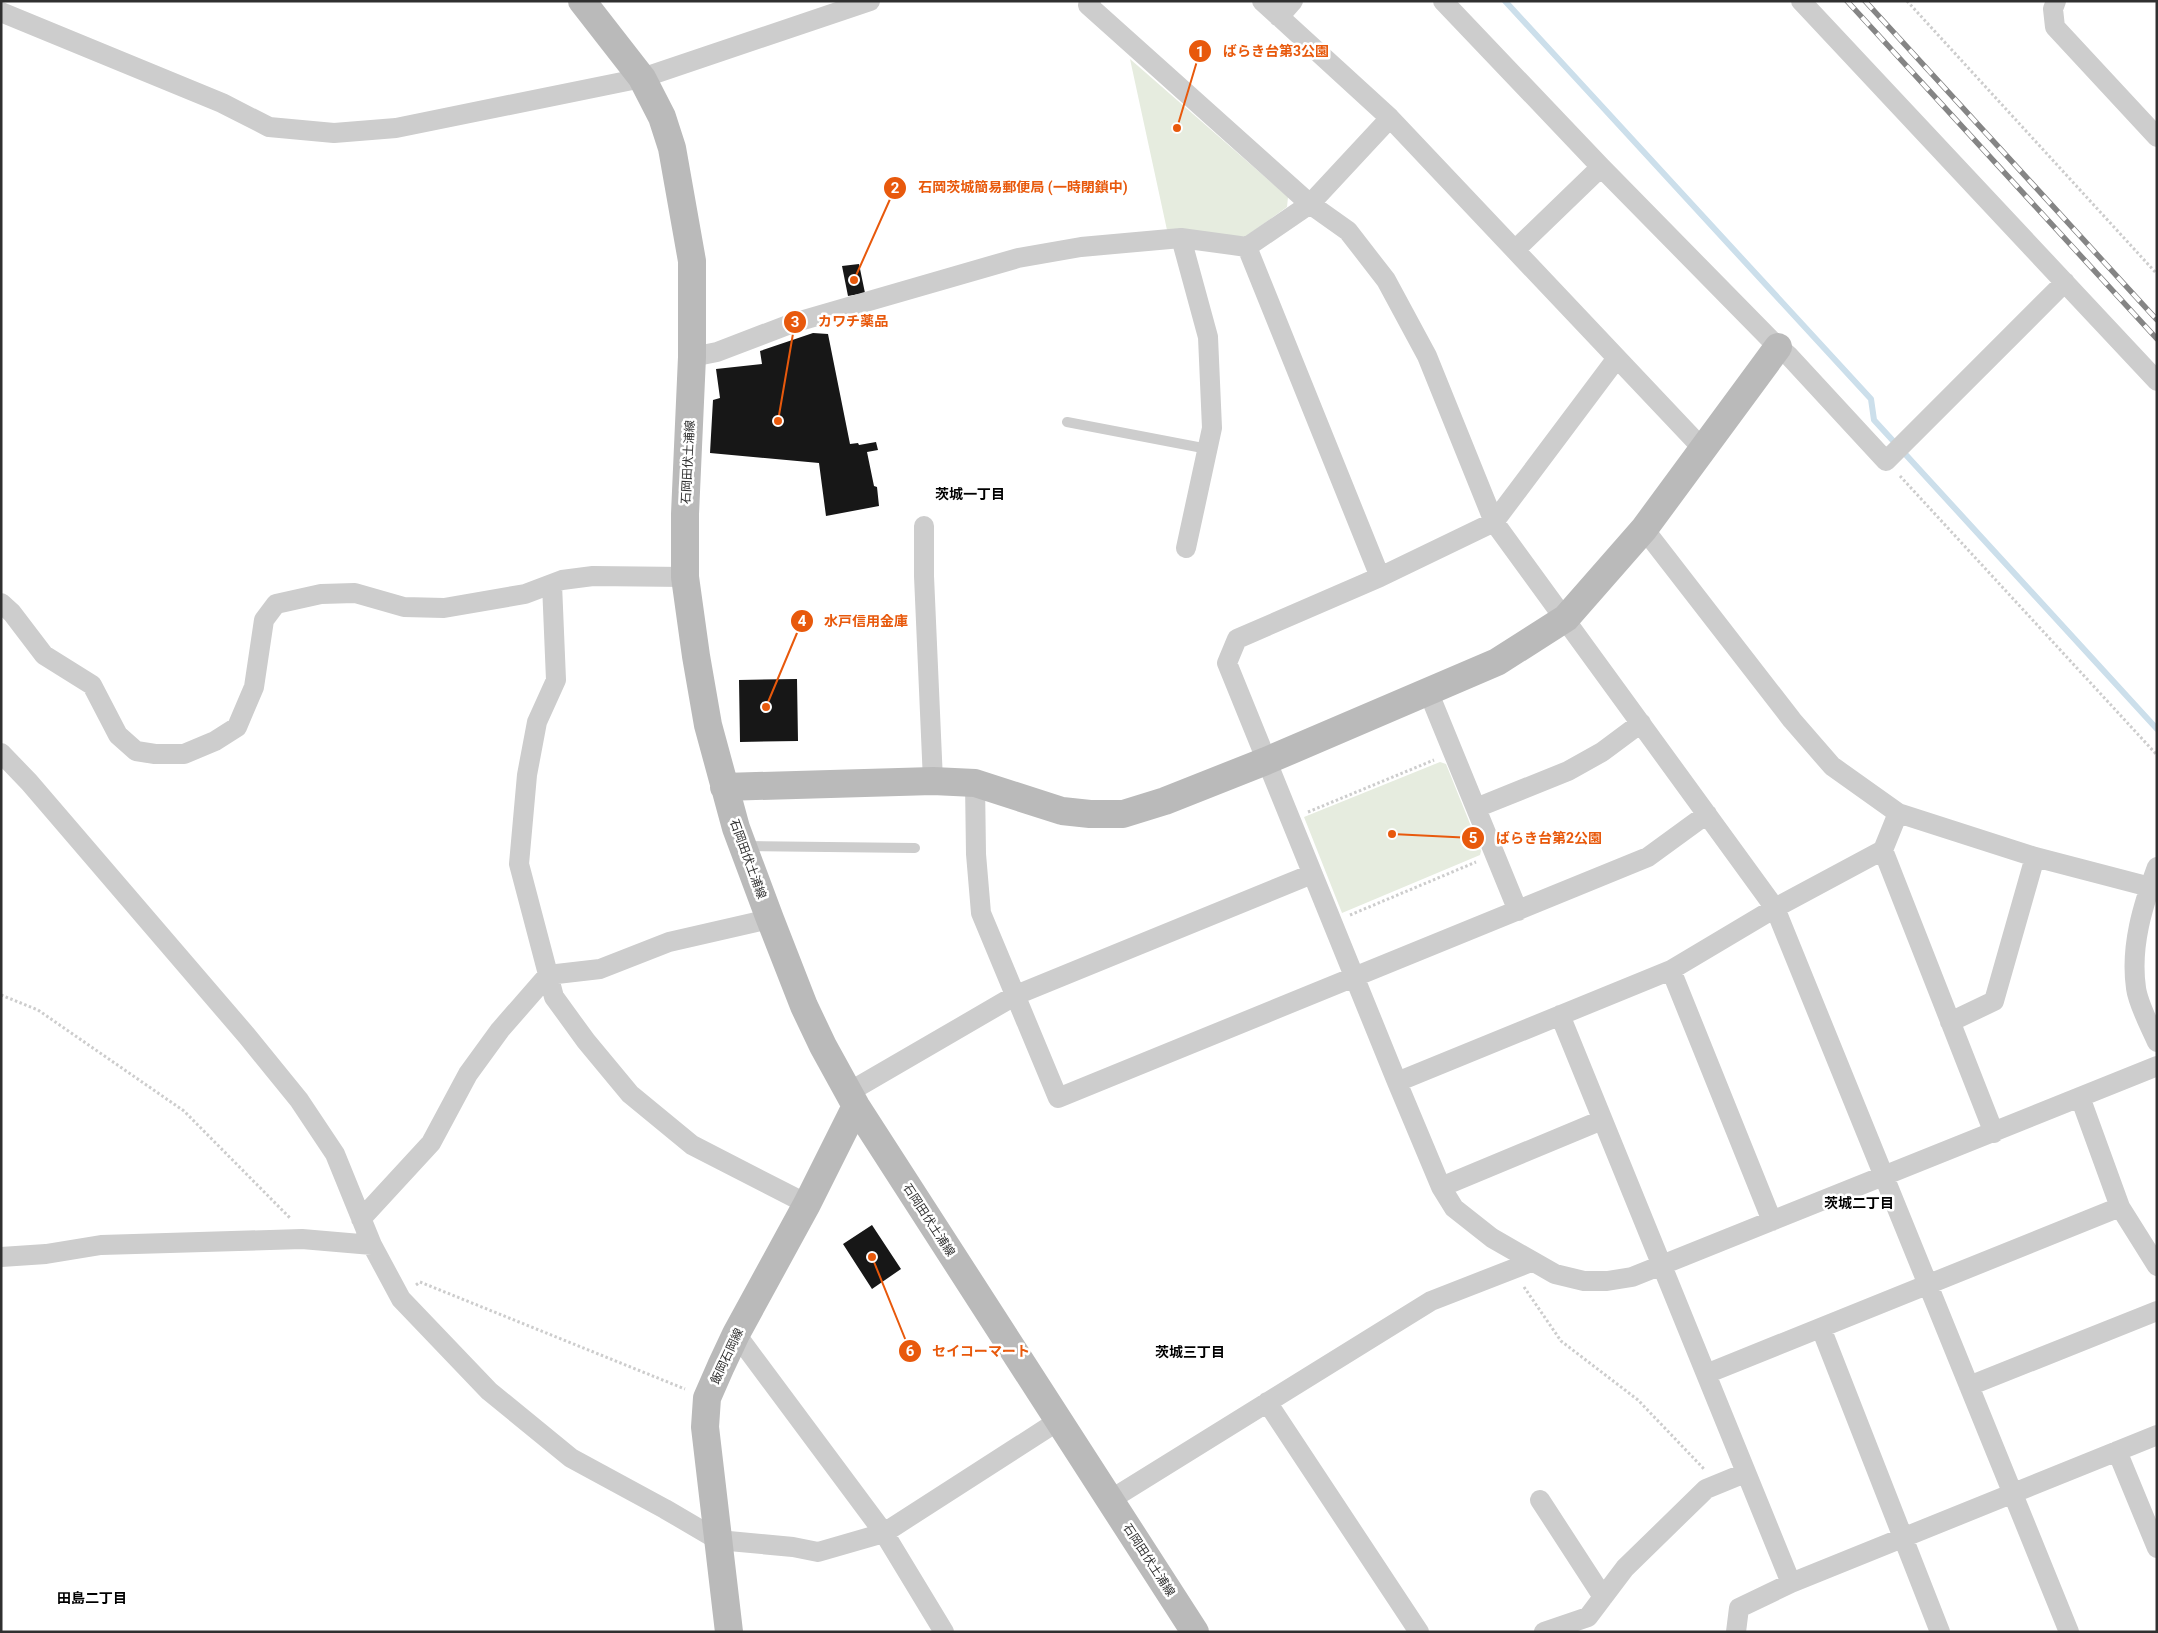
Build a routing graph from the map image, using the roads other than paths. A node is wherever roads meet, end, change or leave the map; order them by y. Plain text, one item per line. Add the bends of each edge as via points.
1 (582, 1) edge
2 (870, 1) edge
3 (1091, 1) edge
4 (1262, 1) edge
5 (1293, 1) edge
6 (1443, 1) edge
7 (1801, 1) edge
8 (2056, 1) edge
9 (1, 12) edge
10 (1279, 17) junction
11 (642, 78) junction
12 (1390, 118) junction
13 (2157, 137) edge
14 (1601, 167) junction
15 (1310, 204) junction
16 (1181, 238) junction
17 (1248, 247) junction
18 (1515, 250) junction
19 (2065, 282) junction
20 (1778, 347) junction
21 (692, 357) junction
22 (1617, 358) junction
23 (2157, 381) edge
24 (1068, 422) dead end
25 (1208, 449) junction
26 (1703, 449) junction
27 (1494, 522) junction
28 (924, 526) dead end
29 (1644, 529) junction
30 (1186, 548) dead end
31 (685, 577) junction
32 (1380, 577) junction
33 (552, 584) junction
34 (1, 604) edge
35 (1566, 618) junction
36 (1428, 691) junction
37 (1641, 723) junction
38 (1, 753) edge
39 (1266, 761) junction
40 (933, 781) junction
41 (975, 783) junction
42 (724, 787) junction
43 (1476, 808) junction
44 (1898, 813) junction
45 (1707, 814) junction
46 (743, 846) junction
47 (915, 848) dead end
48 (1883, 850) junction
49 (2035, 857) junction
50 (2157, 867) edge
51 (1312, 874) junction
52 (2150, 887) junction
53 (1775, 908) junction
54 (1518, 910) junction
55 (770, 919) junction
56 (1671, 970) junction
57 (548, 975) junction
58 (1354, 978) junction
59 (1016, 995) junction
60 (1560, 1015) junction
61 (1950, 1022) junction
62 (2157, 1042) edge
63 (2157, 1066) edge
64 (1397, 1082) junction
65 (2080, 1097) junction
66 (852, 1099) junction
67 (1602, 1120) junction
68 (1994, 1133) junction
69 (1884, 1177) junction
70 (1441, 1186) junction
71 (807, 1204) junction
72 (2120, 1207) junction
73 (361, 1219) junction
74 (1772, 1221) junction
75 (372, 1245) junction
76 (1, 1257) edge
77 (1531, 1262) junction
78 (1661, 1266) junction
79 (2157, 1266) edge
80 (1928, 1284) junction
81 (2157, 1310) edge
82 (1821, 1328) junction
83 (736, 1334) junction
84 (1706, 1374) junction
85 (1969, 1386) junction
86 (1267, 1402) junction
87 (1058, 1421) junction
88 (2157, 1436) edge
89 (2117, 1451) junction
90 (1745, 1473) junction
91 (2013, 1493) junction
92 (1110, 1500) junction
93 (1540, 1500) dead end
94 (884, 1533) junction
95 (1903, 1538) junction
96 (718, 1540) junction
97 (2157, 1548) edge
98 (1791, 1583) junction
99 (1603, 1597) junction
100 (1591, 1624) edge
101 (729, 1632) edge
102 (944, 1632) edge
103 (1195, 1632) edge
104 (1419, 1632) edge
105 (1544, 1632) edge
106 (1736, 1632) edge
107 (1940, 1632) edge
108 (2069, 1632) edge

1 - 11 main road, 石岡田伏土浦線
2 - 11 street
3 - 15 street via 1088,5
4 - 10 street
5 - 10 street
6 - 14 street
7 - 19 street
8 - 13 street via 2053,9 2055,27
9 - 11 street via 222,103 269,127 334,133 396,128
10 - 12 street
11 - 21 main road, 石岡田伏土浦線 via 662,117 683,202 692,261
12 - 15 street
12 - 18 street
14 - 18 street
14 - 20 street
15 - 17 street
15 - 27 street via 1348,231 1386,280 1427,356
16 - 17 street
16 - 21 street via 1081,247 1018,258 793,323 717,352
16 - 25 street via 1208,336 1212,428
17 - 32 street
18 - 22 street
19 - 20 street via 1886,461
19 - 23 street
20 - 26 main road
21 - 31 main road, 石岡田伏土浦線
22 - 26 street
22 - 27 street
24 - 25 lane
25 - 30 street
26 - 29 main road
27 - 32 street
27 - 35 street
28 - 40 street
29 - 35 main road
29 - 44 street via 1792,720 1832,766
31 - 33 street via 593,576
31 - 42 main road, 石岡田伏土浦線 via 706,716
32 - 39 street via 1237,639 1227,663
33 - 34 street via 525,594 444,608 404,607 355,593 321,594 276,604 264,620 254,687 237,727 184,754 136,751 118,734 92,685 44,655 12,613
33 - 57 street via 556,680 537,722 527,775 519,864
35 - 36 main road via 1497,662
35 - 37 street
36 - 39 main road
36 - 43 street
37 - 43 street via 1602,752 1568,771
37 - 45 street
38 - 73 street via 241,1028 299,1100 335,1154
39 - 41 main road via 1123,814 1062,811
39 - 51 street
40 - 41 main road
40 - 42 main road
41 - 59 street via 981,913
42 - 46 main road, 石岡田伏土浦線
43 - 54 street
44 - 48 street
44 - 49 street
45 - 53 street
45 - 54 street via 1648,857
46 - 47 lane
46 - 55 main road, 石岡田伏土浦線
48 - 53 street
48 - 61 street
49 - 52 street
49 - 61 street via 1994,1001
50 - 52 street
51 - 58 street
51 - 59 street
52 - 62 street via 2134,949 2136,989
53 - 56 street
53 - 69 street
54 - 58 street
55 - 57 street via 669,942 600,969
55 - 66 main road, 石岡田伏土浦線 via 808,1014
56 - 60 street
56 - 74 street
57 - 71 street via 554,997 630,1094 692,1145
57 - 73 street via 500,1030 468,1074 431,1143
58 - 59 street via 1058,1098
58 - 64 street
59 - 66 street
60 - 64 street
60 - 67 street
61 - 68 street
63 - 65 street
64 - 70 street
65 - 68 street
65 - 72 street
66 - 71 main road, 飯岡石岡線
66 - 87 main road, 石岡田伏土浦線
67 - 70 street
67 - 78 street
68 - 69 street
69 - 74 street
69 - 80 street
70 - 77 street via 1454,1208 1470,1222
71 - 83 main road, 飯岡石岡線
72 - 79 street
72 - 80 street
73 - 75 street
74 - 78 street
75 - 76 street via 311,1240 101,1245
75 - 96 street via 401,1299 489,1392 571,1458
77 - 78 street via 1555,1274 1584,1281 1632,1278
77 - 86 street via 1431,1301
78 - 84 street
80 - 82 street
80 - 85 street
81 - 85 street
82 - 84 street
82 - 95 street
83 - 94 street
83 - 96 main road, 飯岡石岡線 via 707,1398 705,1427
84 - 90 street
85 - 91 street
86 - 92 street
86 - 104 street
87 - 92 main road, 石岡田伏土浦線
87 - 94 street
88 - 89 street
89 - 91 street
89 - 97 street
90 - 98 street
90 - 99 street via 1706,1489 1625,1568
91 - 95 street
91 - 108 street
92 - 103 main road, 石岡田伏土浦線
93 - 99 street
94 - 96 street via 818,1552 793,1546
94 - 102 street
95 - 98 street
95 - 107 street
96 - 101 main road, 飯岡石岡線
98 - 106 street via 1739,1608
99 - 100 street
100 - 105 street

